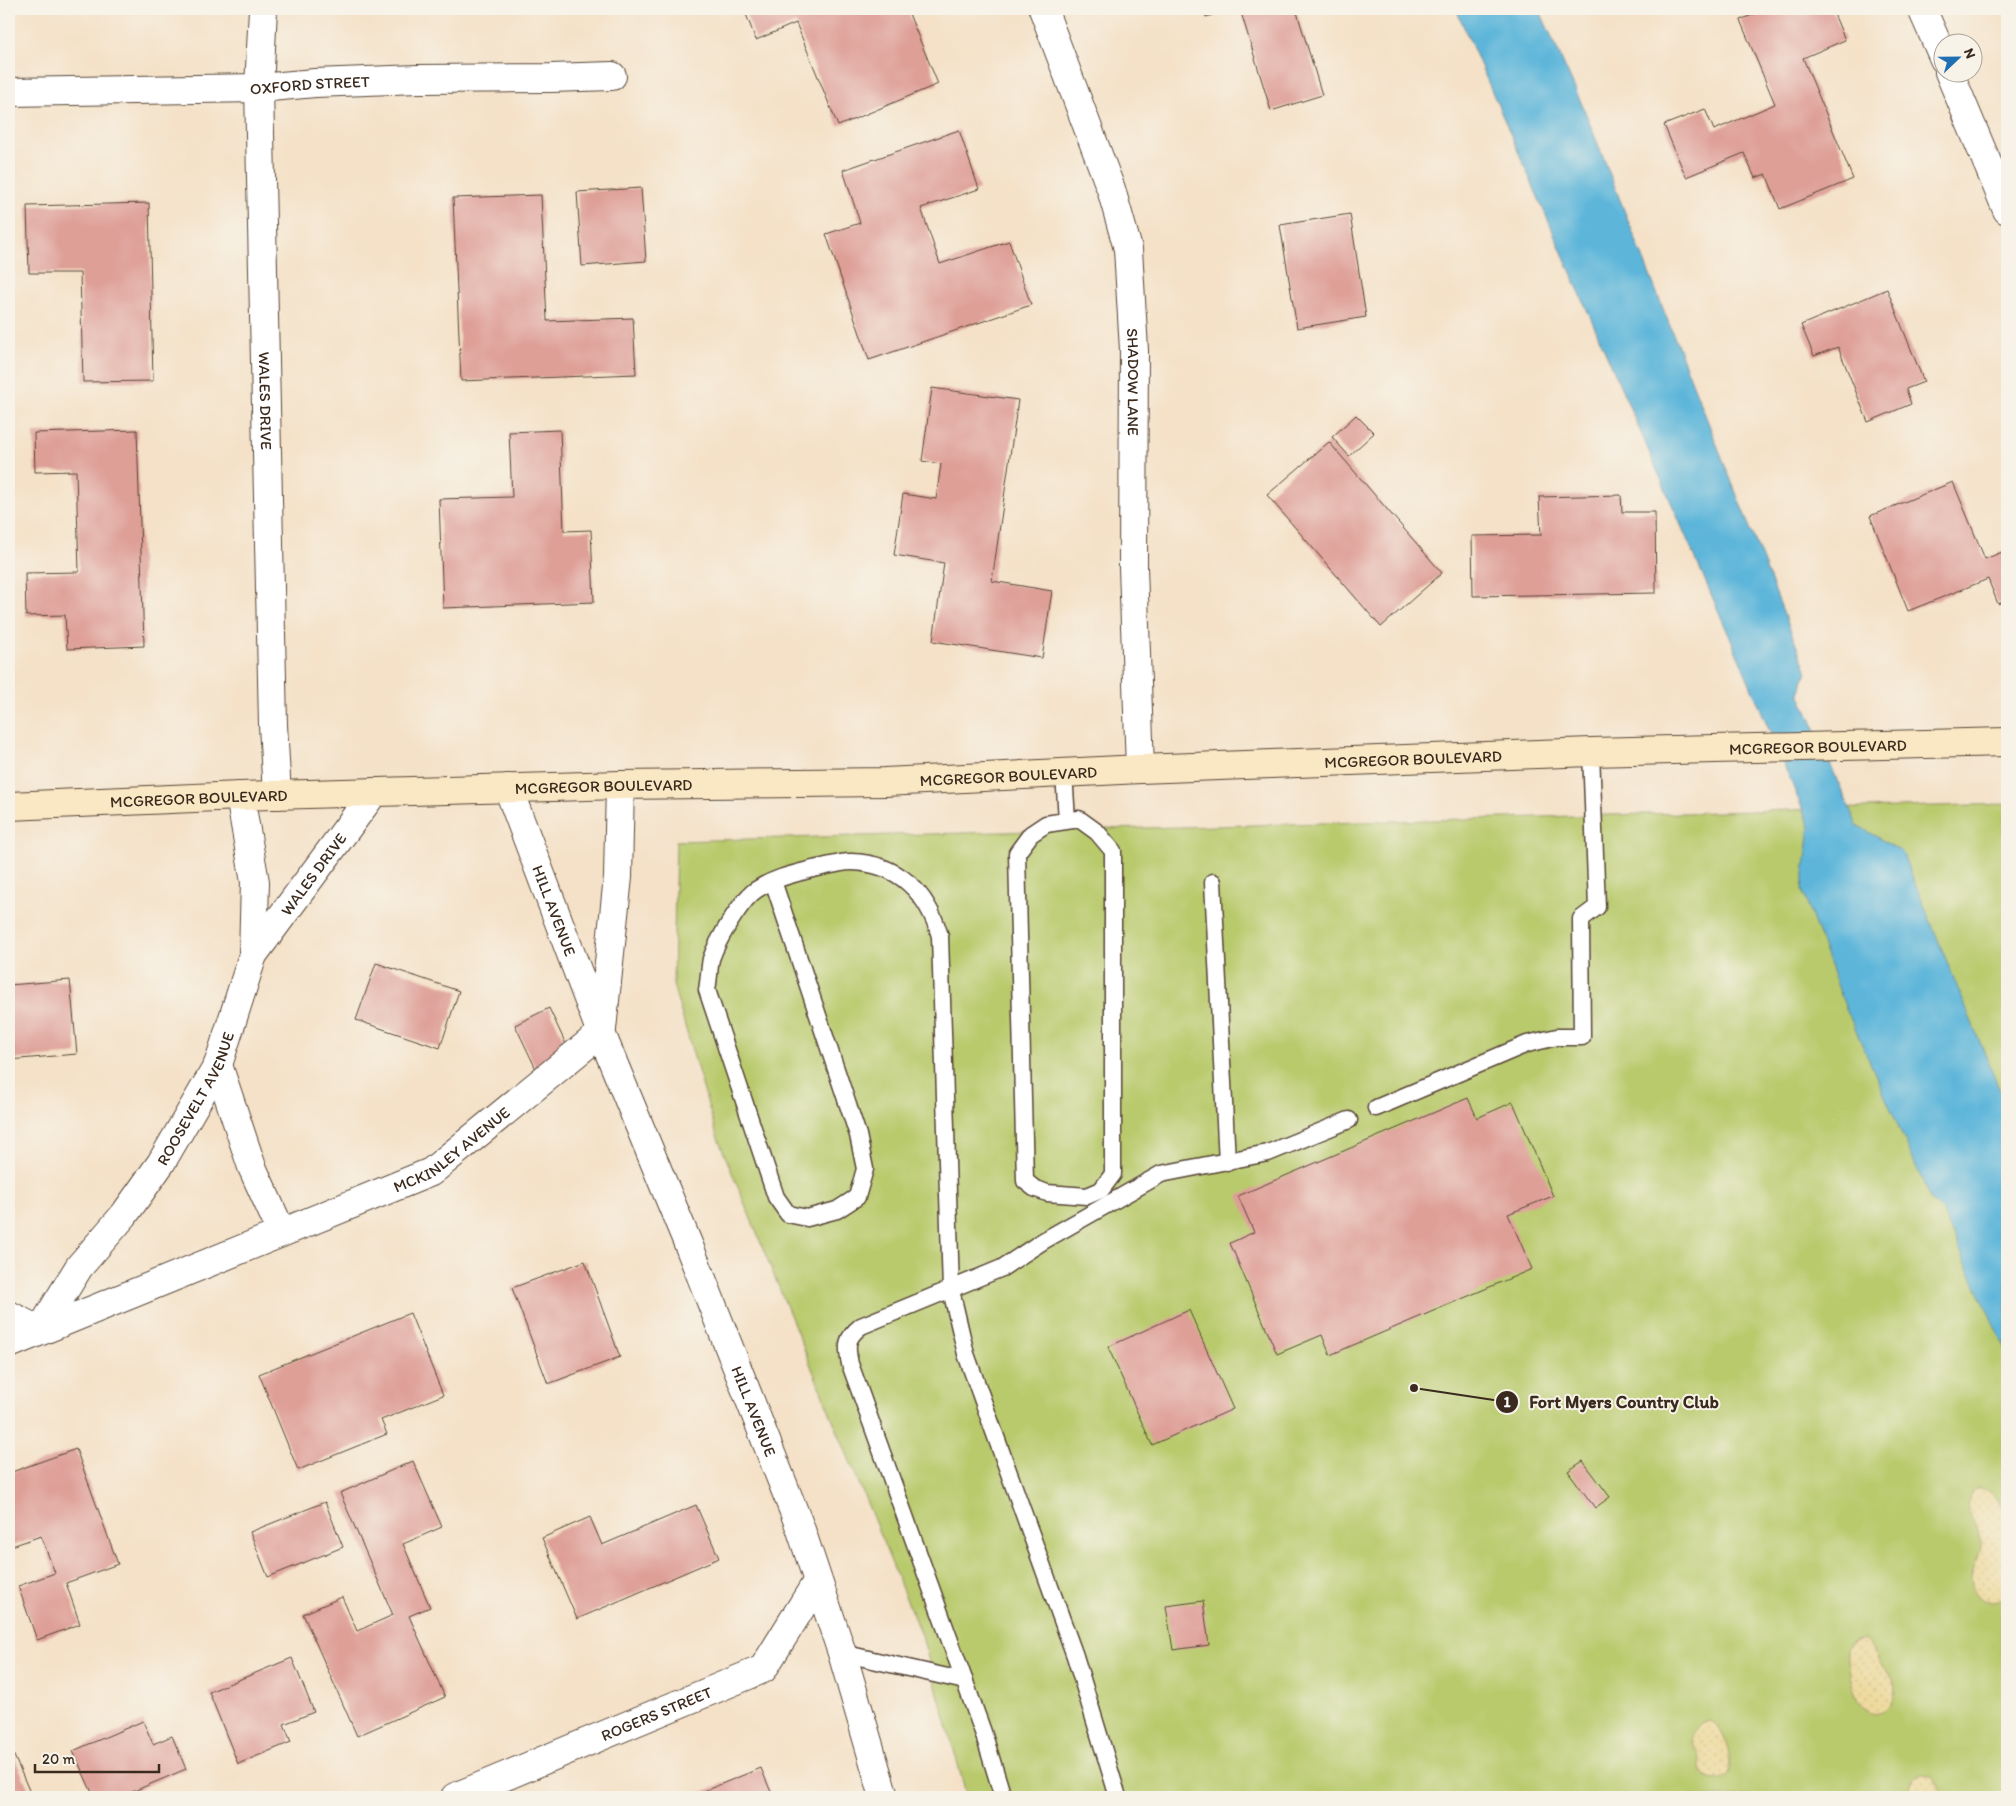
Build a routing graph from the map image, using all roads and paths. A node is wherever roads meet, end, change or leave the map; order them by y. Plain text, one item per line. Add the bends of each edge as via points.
1 (263, 9) edge
2 (1043, 9) edge
3 (1922, 9) edge
4 (1934, 36) edge
5 (612, 76) dead end
6 (1953, 82) edge
7 (259, 88) junction
8 (9, 92) edge
9 (2007, 210) edge
10 (2007, 742) edge
11 (1591, 752) junction
12 (1140, 770) junction
13 (1064, 773) junction
14 (620, 784) junction
15 (508, 788) junction
16 (374, 792) junction
17 (277, 795) junction
18 (240, 796) junction
19 (9, 806) edge
20 (1067, 820) junction
21 (773, 881) junction
22 (1213, 882) dead end
23 (253, 955) junction
24 (601, 1032) junction
25 (218, 1065) junction
26 (1376, 1108) dead end
27 (1348, 1120) dead end
28 (1226, 1162) junction
29 (1068, 1196) junction
30 (1071, 1226) junction
31 (281, 1231) junction
32 (951, 1290) junction
33 (9, 1315) edge
34 (40, 1331) junction
35 (9, 1344) edge
36 (817, 1582) junction
37 (842, 1653) junction
38 (965, 1681) junction
39 (455, 1797) edge
40 (884, 1797) edge
41 (1003, 1797) edge
42 (1118, 1797) edge

1 - 7 street, WALES DRIVE
2 - 12 street, SHADOW LANE via 1111,189 1128,249 1134,350 1133,567
3 - 4 street
5 - 7 street, OXFORD STREET via 400,80
6 - 9 street
7 - 8 street, OXFORD STREET
7 - 17 street, WALES DRIVE
10 - 11 main road, MCGREGOR BOULEVARD
11 - 12 main road, MCGREGOR BOULEVARD
11 - 26 lane via 1597,908 1581,919 1582,1037 1557,1037 1527,1044
12 - 13 main road, MCGREGOR BOULEVARD
13 - 14 main road, MCGREGOR BOULEVARD via 840,784
13 - 20 lane
14 - 15 main road, MCGREGOR BOULEVARD
14 - 24 street, HILL AVENUE via 618,878
15 - 16 main road, MCGREGOR BOULEVARD
15 - 24 street, HILL AVENUE
16 - 17 main road, MCGREGOR BOULEVARD
16 - 23 street, WALES DRIVE
17 - 18 main road, MCGREGOR BOULEVARD
18 - 19 main road, MCGREGOR BOULEVARD
18 - 23 street, ROOSEVELT AVENUE via 255,882
20 - 29 lane via 1079,819 1113,851 1113,1174 1101,1190 1087,1196
20 - 29 lane via 1046,824 1031,834 1017,853 1025,1181 1047,1193
21 - 21 lane via 858,1135 865,1169 857,1197 837,1210 807,1218 788,1214 776,1197 707,990 712,959 729,922 755,890
21 - 32 lane via 786,875 849,862 879,865 909,882 936,922 940,936
22 - 28 lane
23 - 25 street, ROOSEVELT AVENUE
24 - 31 street, MCKINLEY AVENUE via 431,1172
24 - 36 street, HILL AVENUE via 800,1527
25 - 31 street via 252,1167
25 - 34 street, ROOSEVELT AVENUE via 161,1163 124,1215 79,1267
27 - 28 lane via 1268,1153
28 - 30 lane via 1161,1174
29 - 30 lane
30 - 32 lane via 1002,1268
31 - 34 street, MCKINLEY AVENUE
32 - 38 lane via 861,1326 850,1336 847,1350
32 - 42 lane via 966,1354 1075,1656
33 - 34 street
34 - 35 street, MCKINLEY AVENUE
36 - 37 street, HILL AVENUE
36 - 39 street, ROGERS STREET via 762,1669
37 - 38 lane
37 - 40 street, HILL AVENUE
38 - 41 lane

